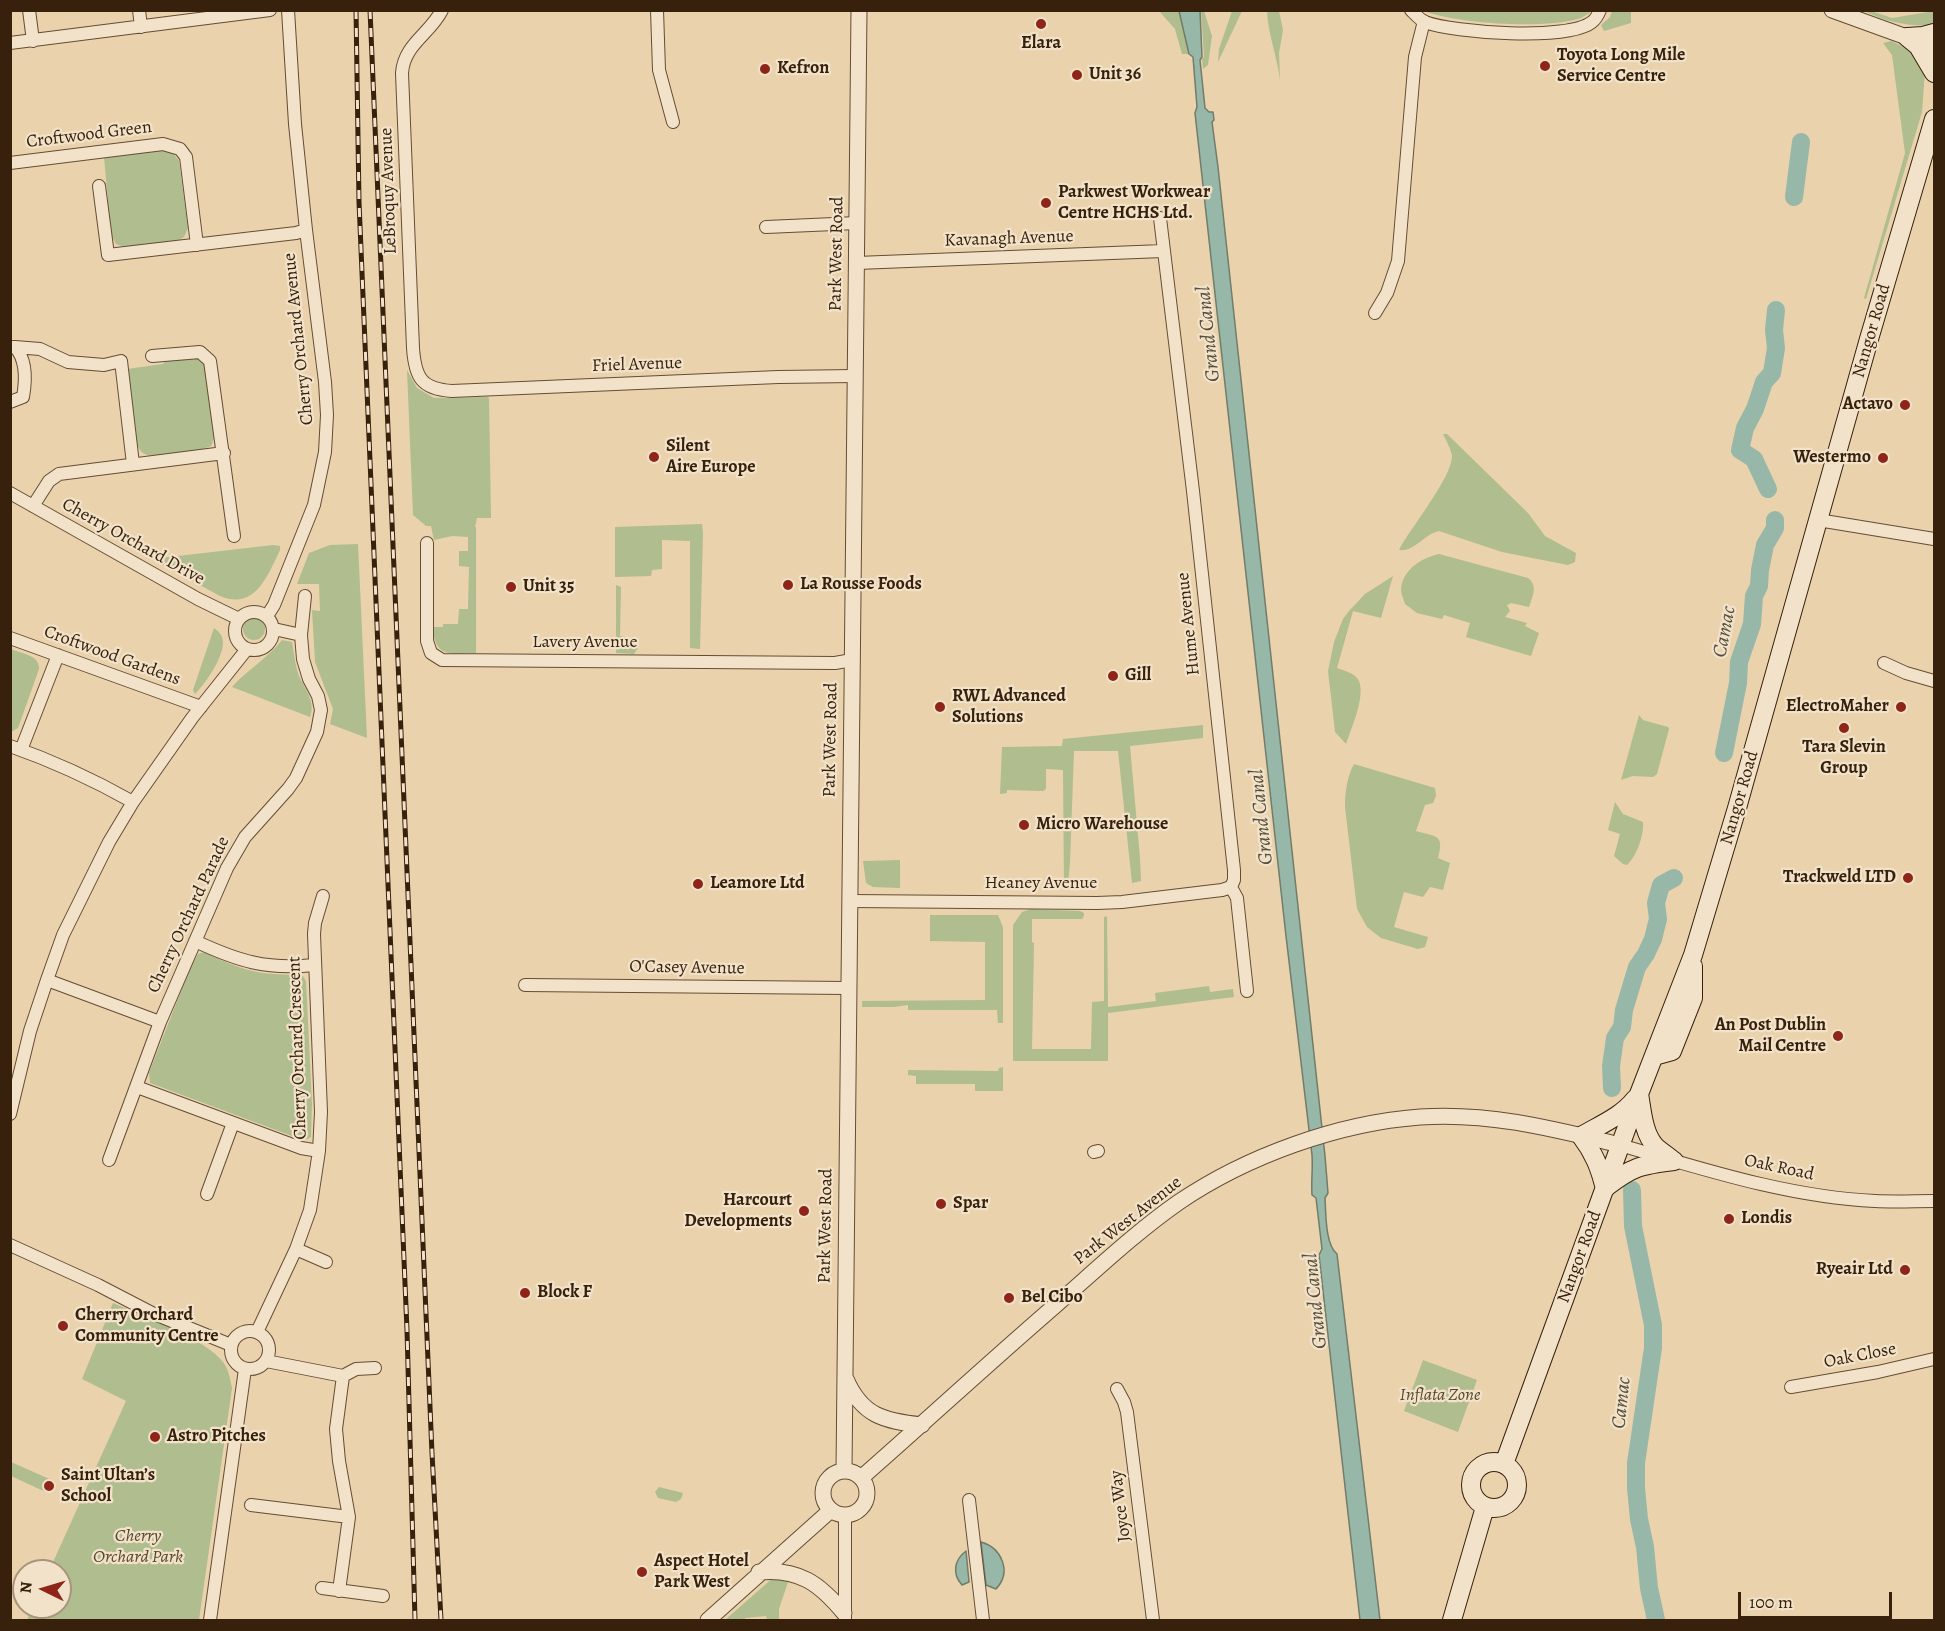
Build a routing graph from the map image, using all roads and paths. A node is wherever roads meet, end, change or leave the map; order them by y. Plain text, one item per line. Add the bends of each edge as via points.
1 (29, 10) edge
2 (139, 10) edge
3 (270, 10) edge
4 (288, 10) edge
5 (442, 10) edge
6 (657, 10) edge
7 (858, 10) edge
8 (1411, 10) edge
9 (1600, 10) edge
10 (1832, 10) edge
11 (1424, 21) junction
12 (141, 27) junction
13 (1935, 33) edge
14 (1907, 37) junction
15 (33, 41) junction
16 (14, 43) edge
17 (1935, 47) edge
18 (1935, 73) edge
19 (1935, 119) edge
20 (673, 122) dead end
21 (1931, 137) edge
22 (10, 163) edge
23 (99, 186) dead end
24 (1160, 218) dead end
25 (857, 223) junction
26 (766, 227) dead end
27 (306, 230) junction
28 (197, 245) junction
29 (1163, 251) junction
30 (857, 263) junction
31 (1375, 313) dead end
32 (13, 347) edge
33 (152, 356) dead end
34 (855, 376) junction
35 (423, 382) joint
36 (10, 402) edge
37 (224, 453) junction
38 (133, 464) junction
39 (10, 493) edge
40 (33, 506) junction
41 (1818, 520) junction
42 (234, 536) dead end
43 (1935, 539) edge
44 (427, 543) dead end
45 (305, 596) dead end
46 (267, 616) junction
47 (239, 619) junction
48 (274, 629) junction
49 (301, 635) junction
50 (10, 638) edge
51 (247, 649) junction
52 (58, 656) junction
53 (852, 660) junction
54 (1884, 663) dead end
55 (1935, 681) edge
56 (201, 706) junction
57 (16, 748) edge
58 (133, 802) junction
59 (1231, 887) junction
60 (323, 896) dead end
61 (849, 901) junction
62 (195, 940) junction
63 (314, 964) junction
64 (46, 980) junction
65 (525, 986) dead end
66 (848, 988) junction
67 (1247, 992) dead end
68 (160, 1023) junction
69 (137, 1087) junction
70 (1639, 1094) junction
71 (11, 1105) edge
72 (233, 1124) junction
73 (1581, 1136) junction
74 (1620, 1145) junction
75 (319, 1151) junction
76 (109, 1160) dead end
77 (1674, 1161) junction
78 (1605, 1189) junction
79 (207, 1194) dead end
80 (1935, 1201) edge
81 (10, 1245) edge
82 (296, 1249) junction
83 (326, 1262) dead end
84 (257, 1332) junction
85 (231, 1345) junction
86 (1935, 1359) edge
87 (266, 1361) junction
88 (375, 1368) dead end
89 (245, 1369) junction
90 (343, 1376) junction
91 (845, 1376) junction
92 (1791, 1387) dead end
93 (1117, 1389) dead end
94 (921, 1425) junction
95 (1504, 1464) junction
96 (844, 1470) junction
97 (861, 1478) junction
98 (969, 1500) dead end
99 (251, 1505) dead end
100 (1485, 1507) junction
101 (838, 1512) junction
102 (349, 1517) junction
103 (759, 1572) junction
104 (322, 1588) dead end
105 (339, 1591) junction
106 (383, 1596) dead end
107 (845, 1617) edge
108 (210, 1620) edge
109 (708, 1620) edge
110 (984, 1620) edge
111 (1153, 1620) edge
112 (1452, 1620) edge

1 - 15 street
2 - 12 street
3 - 12 street
4 - 27 street, Cherry Orchard Avenue
5 - 35 street, LeBroquy Avenue via 436,22 407,52 402,73 414,363
6 - 20 street via 659,70
7 - 25 street, Park West Road
8 - 11 street
9 - 11 street via 1592,22 1580,27 1530,34 1454,28
10 - 14 street
11 - 31 street via 1415,57 1398,261 1390,287
12 - 15 street
13 - 14 main road
14 - 17 street
14 - 18 main road via 1918,46
15 - 16 street
19 - 21 main road, Nangor Road
21 - 41 main road, Nangor Road
22 - 28 street, Croftwood Green via 163,144 180,149 186,157
23 - 28 street via 108,255
24 - 29 street, Hume Avenue
25 - 26 street
25 - 30 street, Park West Road
27 - 28 street
27 - 46 street, Cherry Orchard Avenue via 327,400 325,452 309,521
29 - 30 street, Kavanagh Avenue
29 - 59 street, Hume Avenue via 1234,870
30 - 34 street, Park West Road
32 - 36 street via 22,354 25,383 23,397
32 - 38 street via 40,349 68,363 104,365 121,361
33 - 37 street via 200,352 210,361
34 - 35 street, Friel Avenue via 452,391 437,390
34 - 53 street, Park West Road
37 - 38 street
37 - 42 street
38 - 40 street via 59,474 49,481
39 - 40 street, Cherry Orchard Drive
40 - 47 street, Cherry Orchard Drive
41 - 43 street
41 - 70 main road, Nangor Road via 1693,955
44 - 53 street, Lavery Avenue via 427,641 431,653 442,660
45 - 49 street, Cherry Orchard Parade
46 - 47 street via 252,611
46 - 48 street
47 - 51 street via 236,636
48 - 49 street
48 - 51 street via 265,647
49 - 62 street, Cherry Orchard Parade via 303,659 321,710 316,732 288,789 237,848
50 - 52 street, Croftwood Gardens
51 - 56 street
52 - 56 street, Croftwood Gardens
52 - 57 street
53 - 61 street, Park West Road
54 - 55 street
56 - 58 street
57 - 58 street
58 - 64 street via 63,935
59 - 61 street, Heaney Avenue via 1122,902
59 - 67 street, Hume Avenue via 1237,898
60 - 63 street, Cherry Orchard Crescent via 315,923
61 - 66 street, Park West Road
62 - 63 street via 255,964
62 - 68 street, Cherry Orchard Parade
63 - 75 street, Cherry Orchard Crescent via 321,1112
64 - 68 street
64 - 71 street
65 - 66 street, O'Casey Avenue
66 - 91 street, Park West Road
68 - 69 street, Cherry Orchard Parade
69 - 72 street
69 - 76 street, Cherry Orchard Parade
70 - 73 main road via 1629,1106
70 - 74 main road, Nangor Road
70 - 77 main road via 1649,1137
72 - 75 street
72 - 79 street
73 - 74 street, Park West Avenue
73 - 78 main road via 1600,1166
73 - 94 street, Park West Avenue via 1471,1116 1421,1116 1350,1128 1243,1165 1180,1202 1144,1230
74 - 77 street, Oak Road
74 - 78 main road, Nangor Road
75 - 82 street, Cherry Orchard Crescent via 310,1210
77 - 78 main road via 1642,1165
77 - 80 street, Oak Road via 1810,1194 1874,1201
78 - 95 main road, Nangor Road via 1591,1226 1573,1239 1557,1290 1559,1313
81 - 85 street via 162,1318
82 - 83 street
82 - 84 street, Cherry Orchard Crescent
84 - 85 street via 244,1331
84 - 87 street via 268,1345
85 - 89 street via 235,1362
86 - 92 street, Oak Close
87 - 89 street via 257,1368
87 - 90 street
88 - 90 street via 356,1369
89 - 108 street
90 - 102 street via 336,1429
91 - 94 street via 860,1404 871,1412 890,1421
91 - 96 street, Park West Road
93 - 111 street, Joyce Way via 1130,1426
94 - 97 street, Park West Avenue
95 - 100 main road via 1515,1476 1513,1499 1500,1508
95 - 100 main road via 1482,1465 1473,1476 1474,1497
96 - 97 street
96 - 101 street via 830,1476 823,1489 823,1497
97 - 101 street via 867,1491 863,1505 858,1510
98 - 110 street
99 - 102 street
100 - 112 main road
101 - 103 street
101 - 107 street
102 - 105 street
103 - 107 street via 793,1573 804,1578 825,1593
103 - 109 street
104 - 105 street
105 - 106 street

